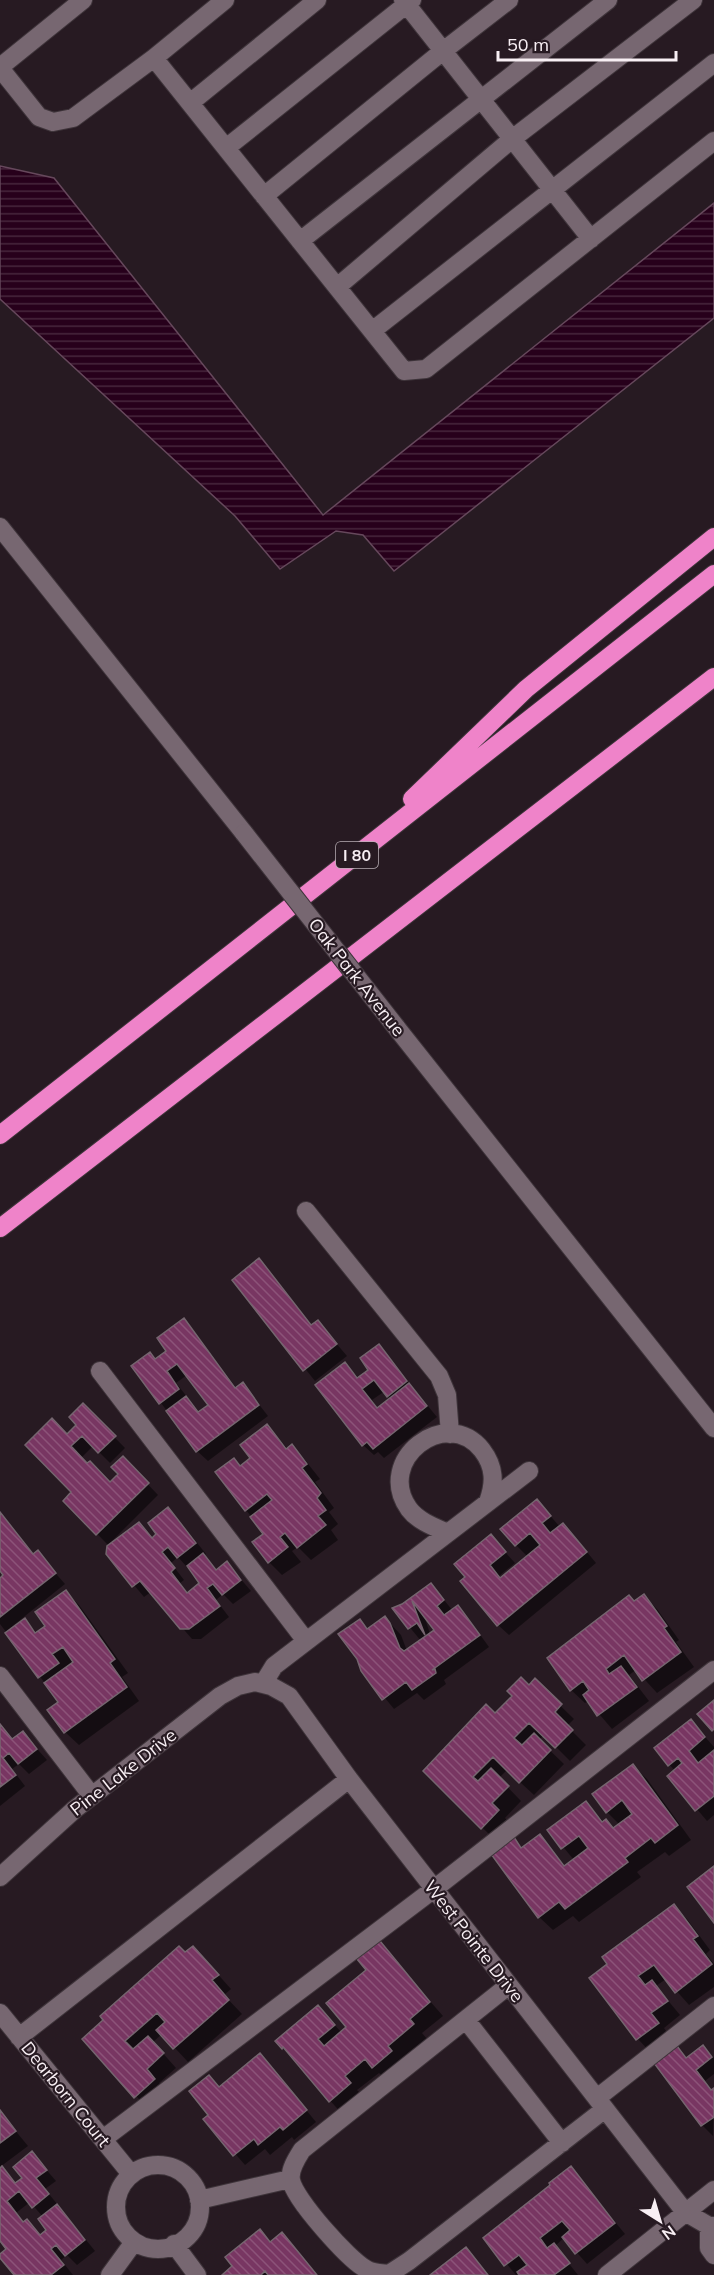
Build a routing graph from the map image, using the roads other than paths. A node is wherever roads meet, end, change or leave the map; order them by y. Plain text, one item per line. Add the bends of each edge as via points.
1 (82, 0) edge
2 (225, 0) edge
3 (317, 0) edge
4 (509, 0) edge
5 (608, 0) edge
6 (693, 0) edge
7 (407, 2) edge
8 (442, 51) junction
9 (154, 58) junction
10 (714, 63) edge
11 (0, 68) edge
12 (482, 100) junction
13 (190, 103) junction
14 (512, 139) junction
15 (714, 141) edge
16 (225, 148) junction
17 (553, 191) junction
18 (264, 196) junction
19 (591, 239) junction
20 (300, 241) junction
21 (337, 287) junction
22 (372, 331) junction
23 (0, 526) edge
24 (714, 537) edge
25 (714, 574) edge
26 (714, 677) edge
27 (338, 870) junction
28 (0, 1134) edge
29 (306, 1211) dead end
30 (0, 1228) edge
31 (100, 1371) dead end
32 (714, 1428) edge
33 (450, 1434) junction
34 (529, 1471) dead end
35 (488, 1502) junction
36 (448, 1533) junction
37 (306, 1641) junction
38 (714, 1670) edge
39 (0, 1676) edge
40 (259, 1683) junction
41 (349, 1779) junction
42 (92, 1796) junction
43 (0, 1877) edge
44 (434, 1889) junction
45 (509, 1985) junction
46 (714, 2006) edge
47 (0, 2013) edge
48 (466, 2020) junction
49 (19, 2037) junction
50 (601, 2104) junction
51 (103, 2139) junction
52 (562, 2143) junction
53 (131, 2174) junction
54 (290, 2179) junction
55 (714, 2190) edge
56 (199, 2200) junction
57 (685, 2212) junction
58 (711, 2226) edge
59 (134, 2242) junction
60 (174, 2244) junction
61 (714, 2255) edge
62 (110, 2275) edge
63 (197, 2275) edge
64 (607, 2275) edge

1 - 11 street
2 - 9 street
3 - 13 street
4 - 8 street
5 - 12 street
6 - 14 street
7 - 8 street
7 - 16 street
8 - 12 street
8 - 18 street
9 - 11 street via 73,118 53,122 39,117
9 - 13 street
10 - 17 street
12 - 14 street
12 - 20 street
13 - 16 street
14 - 17 street
14 - 21 street
15 - 19 street
16 - 18 street
17 - 19 street
17 - 22 street
18 - 20 street
19 - 22 street via 426,369 404,372
20 - 21 street
21 - 22 street
23 - 32 street, Oak Park Avenue, bridge
24 - 27 highway via 526,688
25 - 27 highway, I 80
26 - 30 highway
27 - 28 highway, I 80
29 - 33 street via 439,1376 447,1395
31 - 37 street
33 - 35 street via 465,1437 488,1458 493,1488
33 - 36 street via 435,1436 415,1447 402,1466 400,1481 402,1496 410,1509 421,1520
34 - 35 street
35 - 36 street
36 - 37 street
37 - 40 street
38 - 44 street
39 - 42 street
40 - 41 street, West Pointe Drive via 290,1696
40 - 42 street, Pine Lake Drive via 238,1686 220,1696
41 - 44 street, West Pointe Drive
41 - 49 street
42 - 43 street, Pine Lake Drive
44 - 45 street, West Pointe Drive
44 - 51 street
45 - 48 street
45 - 50 street, West Pointe Drive
46 - 50 street
47 - 49 street, Dearborn Court
48 - 52 street
48 - 54 street via 302,2150
49 - 51 street, Dearborn Court
50 - 52 street
50 - 57 street, West Pointe Drive
51 - 53 street, Dearborn Court
52 - 54 street via 389,2274 368,2271 355,2262 301,2201
53 - 56 street via 154,2165 178,2170 195,2188
53 - 59 street via 120,2190 116,2209 118,2222
54 - 56 street
55 - 57 street
56 - 60 street via 196,2224
57 - 58 street, West Pointe Drive
57 - 64 street
58 - 61 street via 709,2248
59 - 60 street via 158,2249
59 - 62 street
60 - 63 street

